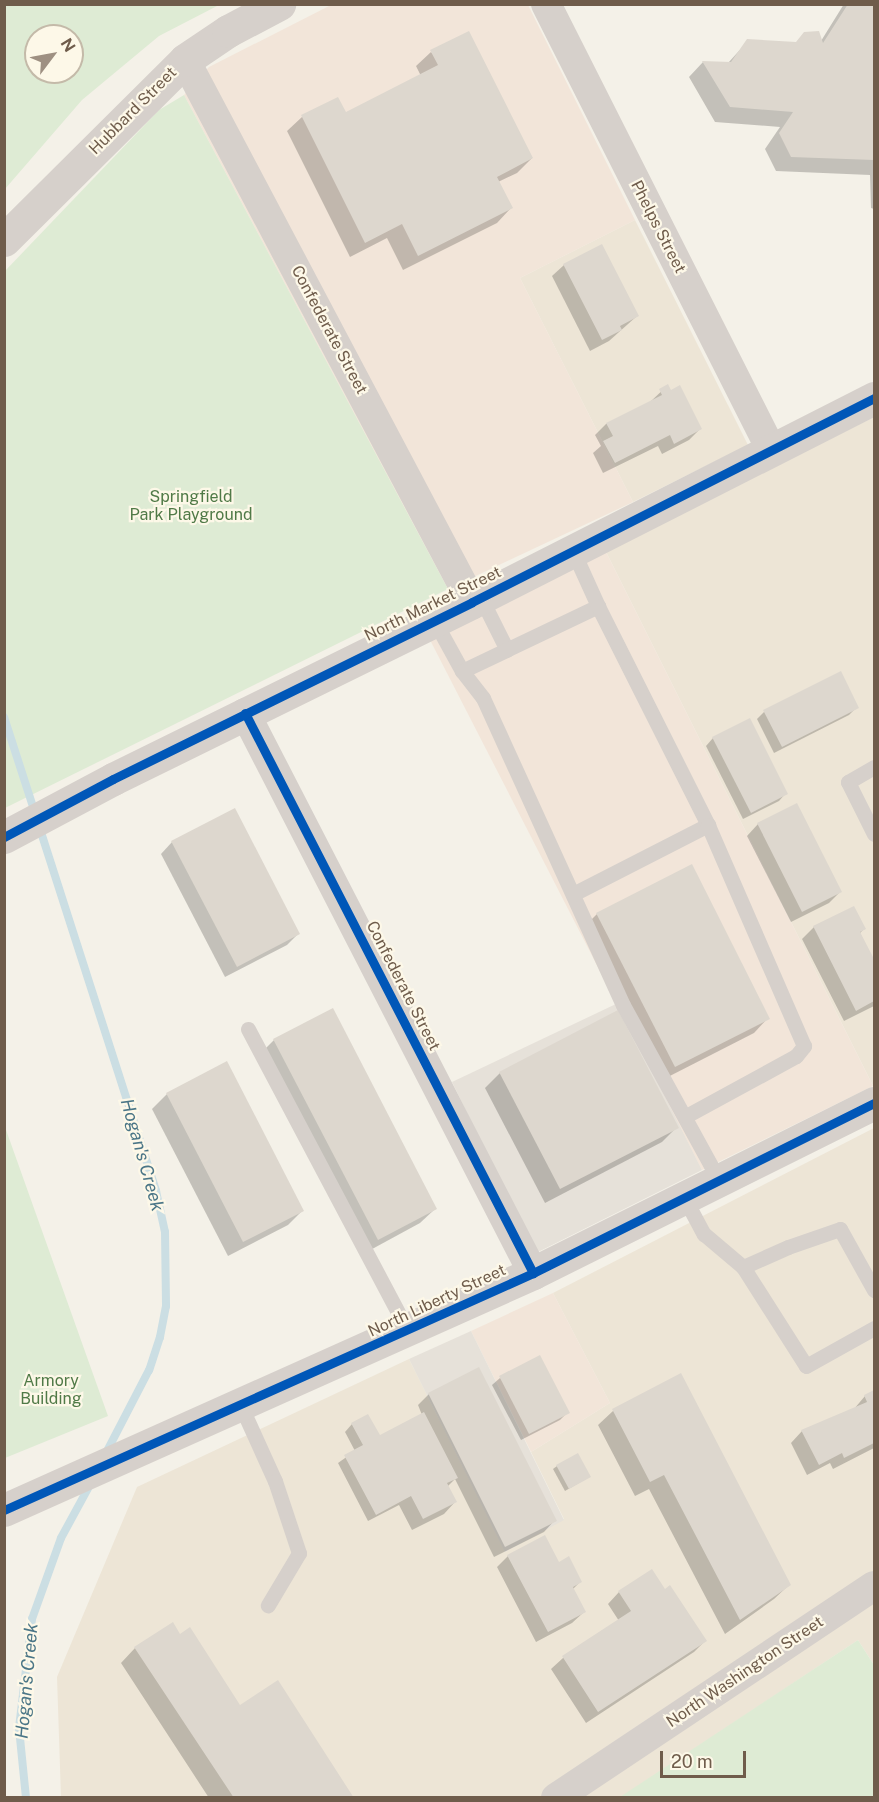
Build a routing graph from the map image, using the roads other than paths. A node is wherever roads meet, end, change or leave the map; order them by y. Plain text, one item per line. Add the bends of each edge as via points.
1 (279, 4) edge
2 (546, 4) edge
3 (184, 60) junction
4 (4, 240) edge
5 (874, 398) edge
6 (771, 450) junction
7 (573, 551) junction
8 (476, 600) junction
9 (597, 606) junction
10 (434, 620) junction
11 (507, 650) junction
12 (462, 671) junction
13 (245, 713) junction
14 (874, 767) edge
15 (708, 825) junction
16 (11, 833) edge
17 (874, 834) edge
18 (573, 894) junction
19 (248, 1029) dead end
20 (874, 1103) edge
21 (686, 1116) junction
22 (720, 1182) junction
23 (685, 1198) junction
24 (743, 1267) junction
25 (533, 1273) junction
26 (874, 1290) edge
27 (874, 1328) edge
28 (408, 1331) junction
29 (240, 1404) junction
30 (19, 1504) edge
31 (872, 1594) edge
32 (268, 1605) dead end
33 (556, 1797) edge

1 - 3 street, Hubbard Street
2 - 6 street, Phelps Street
3 - 4 street, Hubbard Street
3 - 8 street, Confederate Street
5 - 6 street, North Market Street
6 - 7 street, North Market Street
7 - 8 street, North Market Street
7 - 9 lane
8 - 10 street, North Market Street
8 - 11 lane
9 - 11 lane
9 - 15 lane
10 - 12 lane
10 - 13 street, North Market Street
11 - 12 lane
12 - 18 lane via 483,698
13 - 16 street, North Market Street
13 - 25 street, Confederate Street
14 - 17 lane via 848,782
15 - 18 lane
15 - 21 lane via 804,1046 796,1056
18 - 21 lane via 623,1005
19 - 28 lane
20 - 22 street, North Liberty Street
21 - 22 lane
22 - 23 street, North Liberty Street
23 - 24 lane via 704,1234
23 - 25 street, North Liberty Street
24 - 26 lane via 840,1229
24 - 27 lane via 806,1366
25 - 28 street, North Liberty Street
28 - 29 street, North Liberty Street
29 - 30 street, North Liberty Street
29 - 32 lane via 275,1481 299,1553
31 - 33 street, North Washington Street

